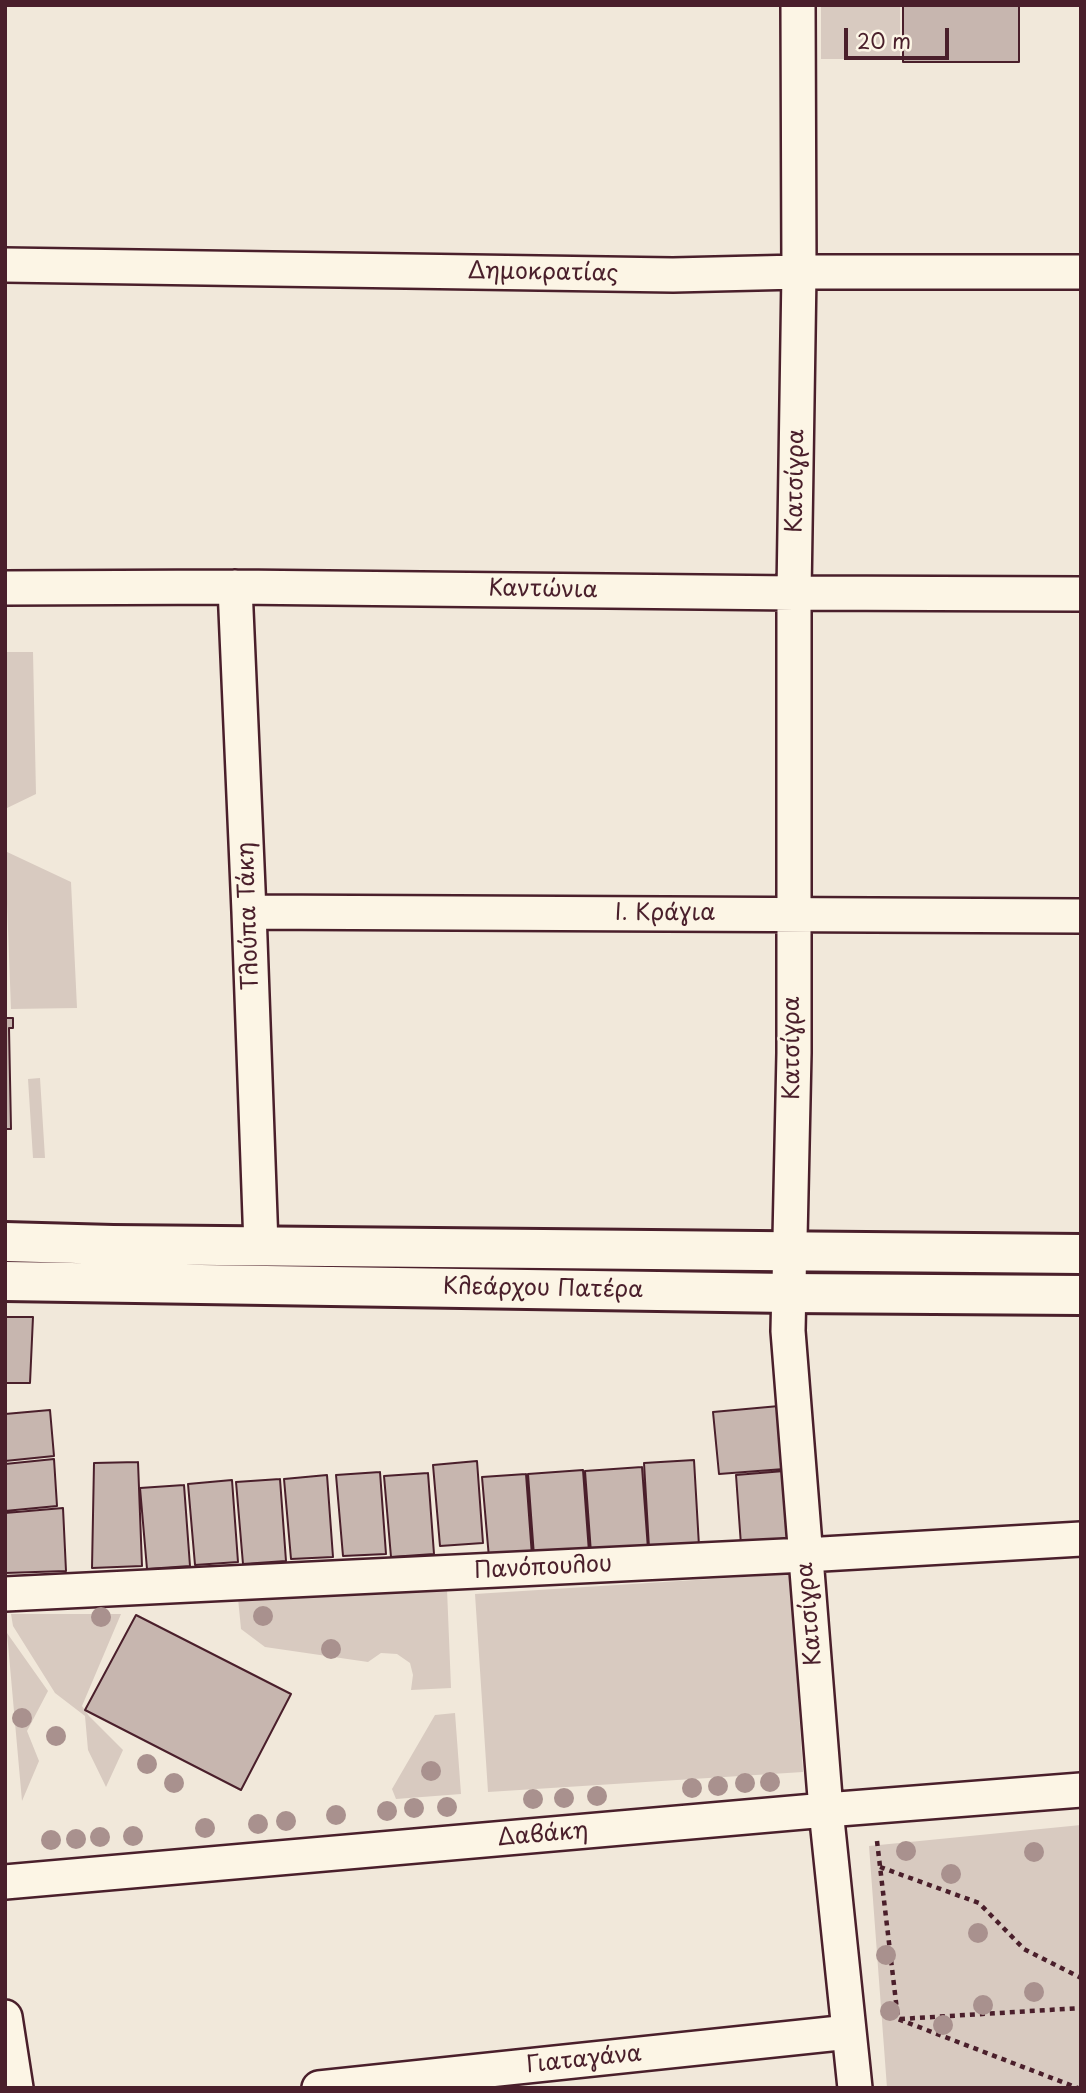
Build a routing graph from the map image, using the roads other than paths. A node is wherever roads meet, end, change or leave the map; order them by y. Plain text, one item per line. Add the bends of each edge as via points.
1 (798, 5) edge
2 (5, 265) edge
3 (799, 272) junction
4 (1081, 272) edge
5 (235, 587) junction
6 (5, 588) edge
7 (794, 593) junction
8 (1081, 594) edge
9 (249, 912) junction
10 (793, 914) junction
11 (1081, 915) edge
12 (5, 1242) edge
13 (261, 1245) junction
14 (789, 1251) junction
15 (1081, 1254) edge
16 (5, 1281) edge
17 (788, 1293) junction
18 (1081, 1295) edge
19 (1081, 1539) edge
20 (805, 1555) junction
21 (5, 1594) edge
22 (1081, 1790) edge
23 (826, 1810) junction
24 (5, 1882) edge
25 (5, 2017) edge
26 (849, 2032) junction
27 (16, 2088) edge
28 (319, 2088) edge
29 (855, 2088) edge

1 - 3 street, Κατσίγρα
2 - 3 street, Δημοκρατίας via 673,275
3 - 4 street, Δημοκρατίας
3 - 7 street, Κατσίγρα
5 - 6 street, Καντώνια
5 - 7 street, Καντώνια
5 - 9 street, Τλούπα Τάκη
7 - 8 street, Καντώνια
7 - 10 street, Κατσίγρα
9 - 10 street, Ι. Κράγια
9 - 13 street, Τλούπα Τάκη
10 - 11 street, Ι. Κράγια
10 - 14 street, Κατσίγρα
12 - 13 street, Κλεάρχου Πατέρα
13 - 14 street, Κλεάρχου Πατέρα
14 - 15 street, Κλεάρχου Πατέρα
14 - 17 street, Κατσίγρα
16 - 17 street, Κλεάρχου Πατέρα
17 - 18 street, Κλεάρχου Πατέρα
17 - 20 street, Κατσίγρα
19 - 20 street, Πανόπουλου
20 - 21 street, Πανόπουλου
20 - 23 street, Κατσίγρα
22 - 23 street, Δαβάκη
23 - 24 street, Δαβάκη
23 - 26 street, Κατσίγρα
25 - 27 street
26 - 28 street, Γιαταγάνα
26 - 29 street, Κατσίγρα

